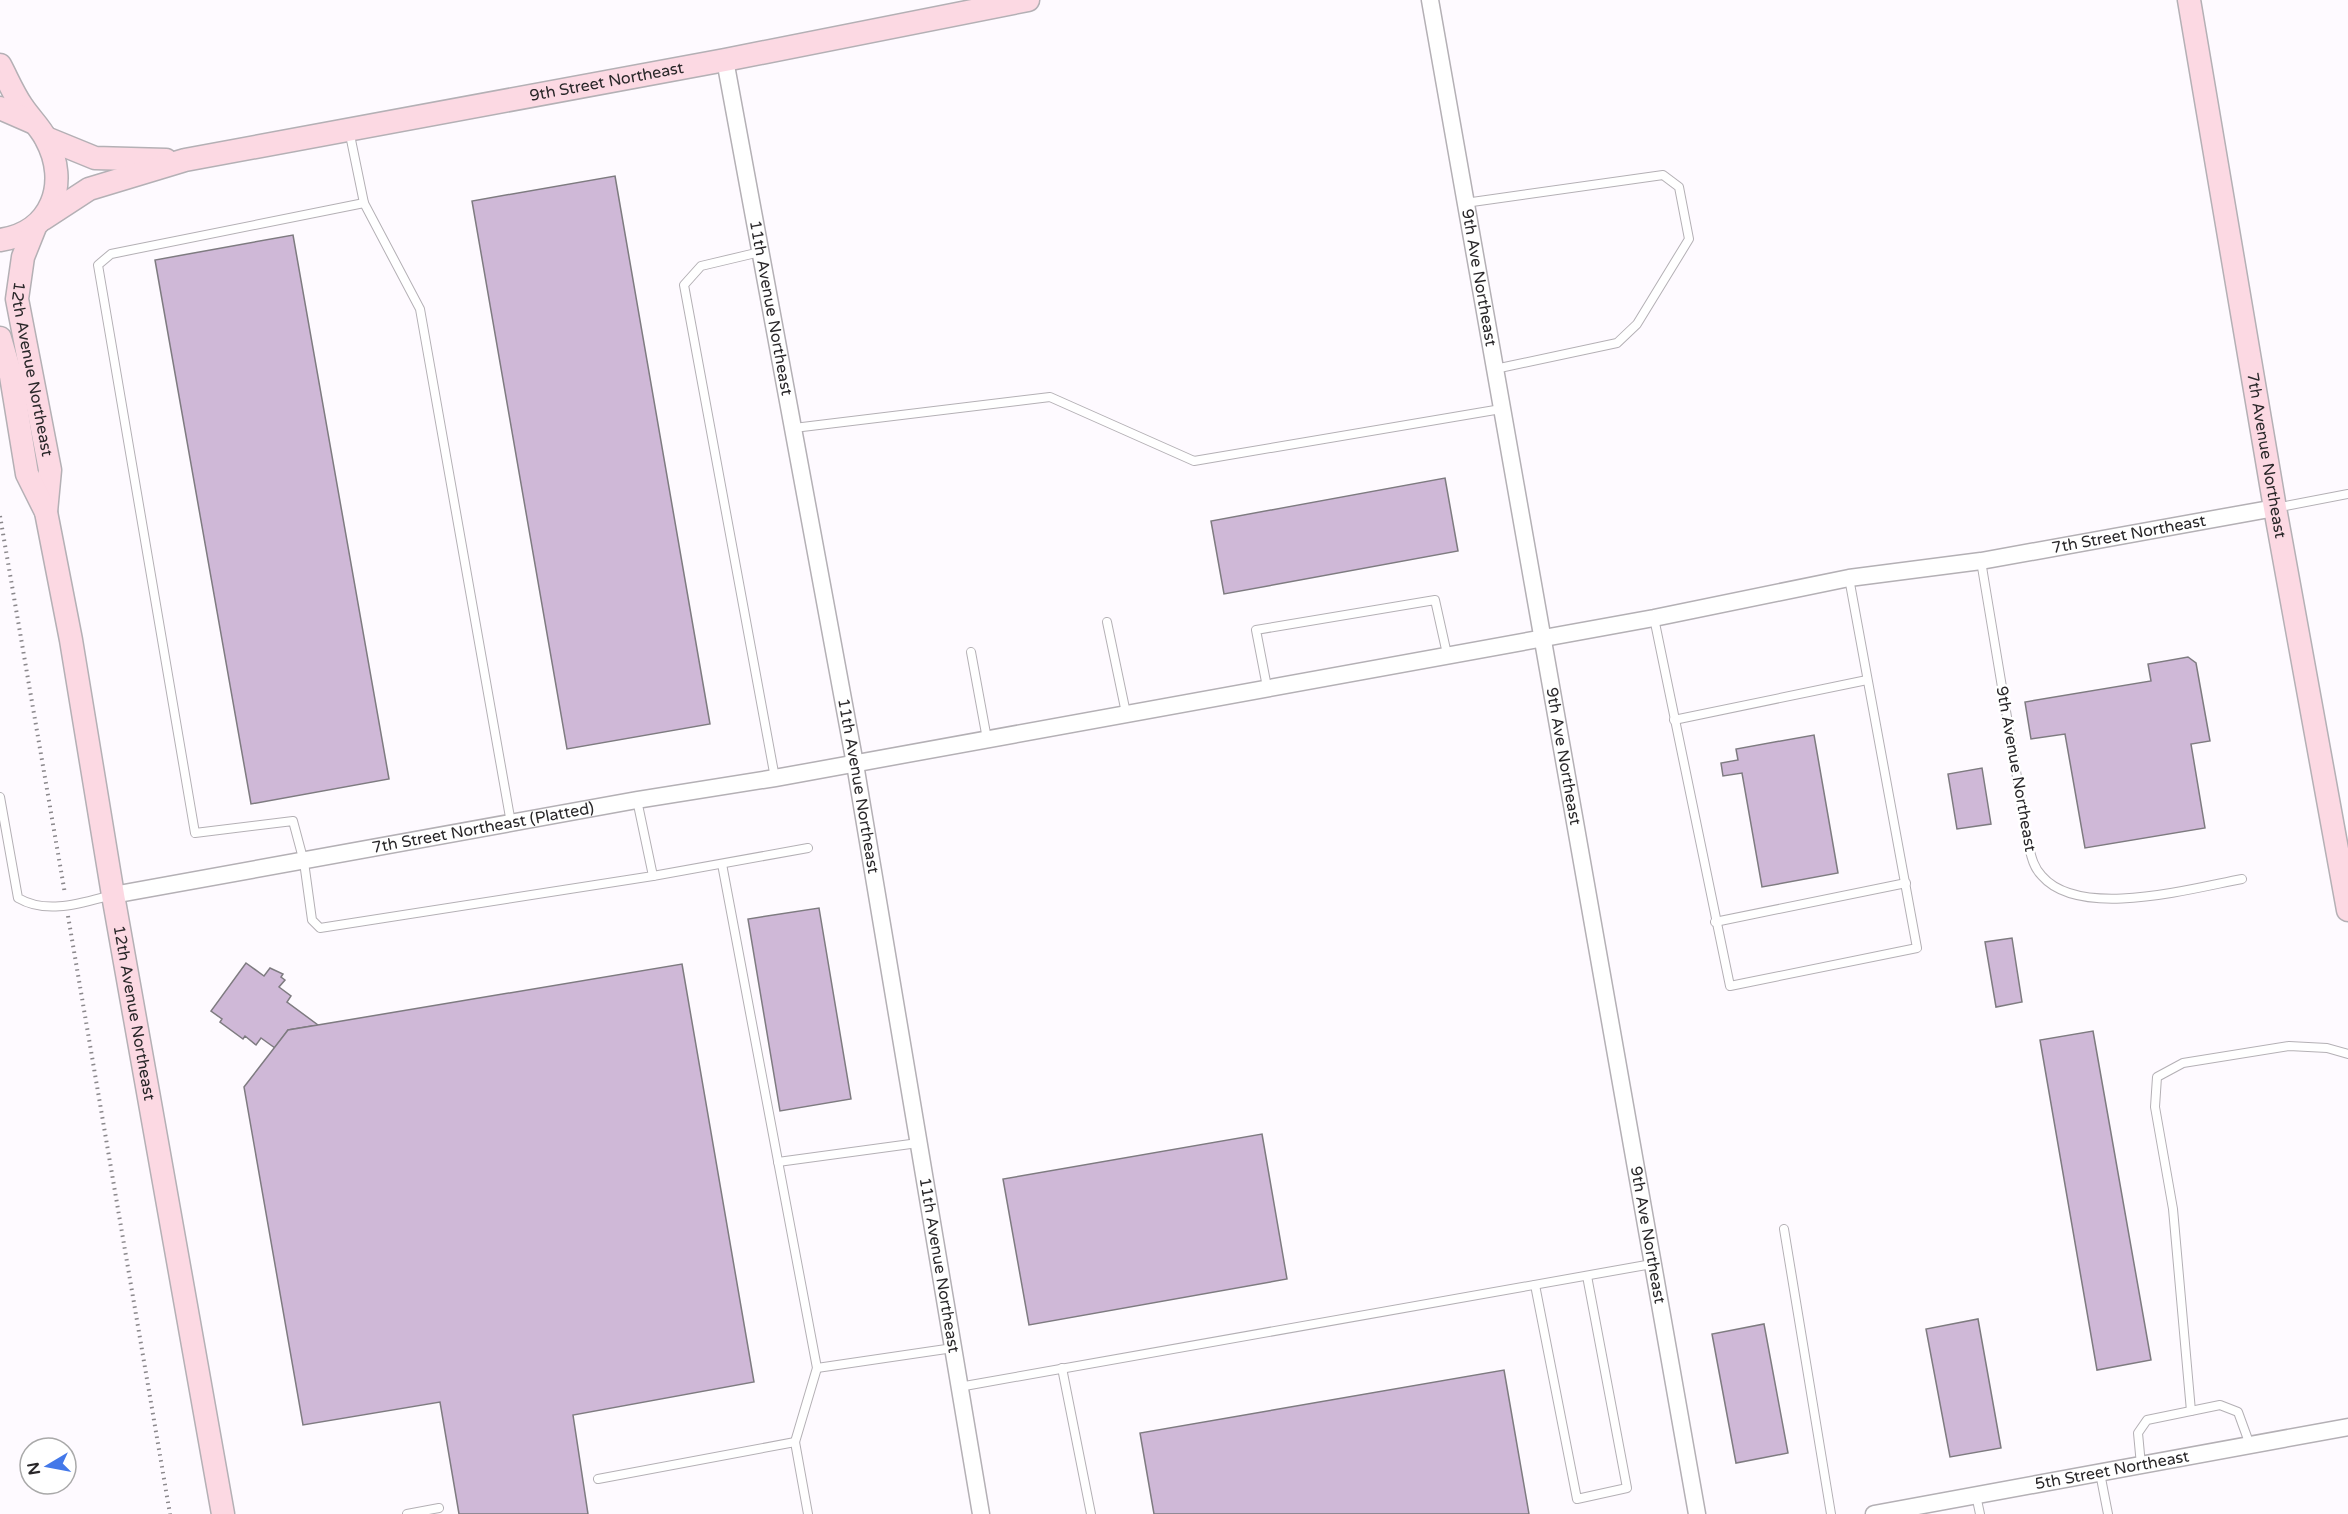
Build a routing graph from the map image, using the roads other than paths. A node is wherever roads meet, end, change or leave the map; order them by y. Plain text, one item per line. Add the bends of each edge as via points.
1 (1028, 0) edge
2 (1430, 0) edge
3 (2189, 0) edge
4 (725, 60) junction
5 (0, 65) edge
6 (0, 108) edge
7 (348, 129) junction
8 (41, 131) junction
9 (185, 160) junction
10 (364, 203) junction
11 (1465, 203) junction
12 (39, 223) junction
13 (0, 240) edge
14 (760, 252) junction
15 (0, 338) edge
16 (1495, 369) junction
17 (1501, 409) junction
18 (794, 428) junction
19 (2348, 494) edge
20 (2275, 508) junction
21 (46, 512) junction
22 (1981, 561) junction
23 (1849, 578) junction
24 (1654, 618) junction
25 (1107, 622) dead end
26 (1542, 636) junction
27 (971, 652) dead end
28 (1447, 654) junction
29 (1867, 680) junction
30 (1267, 687) junction
31 (1126, 713) junction
32 (1674, 720) junction
33 (987, 739) junction
34 (855, 764) junction
35 (776, 778) junction
36 (0, 797) edge
37 (637, 800) junction
38 (511, 823) junction
39 (808, 848) dead end
40 (304, 862) junction
41 (722, 864) junction
42 (653, 876) junction
43 (2242, 879) dead end
44 (1906, 883) junction
45 (113, 895) junction
46 (2348, 910) edge
47 (1715, 922) junction
48 (2348, 1054) edge
49 (918, 1143) junction
50 (778, 1162) junction
51 (1784, 1229) dead end
52 (1652, 1264) junction
53 (1587, 1276) junction
54 (1535, 1285) junction
55 (953, 1348) junction
56 (817, 1368) junction
57 (1062, 1368) junction
58 (959, 1386) junction
59 (2191, 1411) junction
60 (2348, 1427) edge
61 (795, 1442) junction
62 (2250, 1445) junction
63 (2141, 1465) junction
64 (2100, 1473) junction
65 (598, 1479) dead end
66 (1976, 1495) junction
67 (439, 1508) dead end
68 (223, 1514) edge
69 (407, 1514) edge
70 (808, 1514) edge
71 (981, 1514) edge
72 (1091, 1514) edge
73 (1697, 1514) edge
74 (1831, 1514) edge
75 (1874, 1514) edge
76 (1980, 1514) edge
77 (2108, 1514) edge

1 - 4 street, 9th Street Northeast via 954,11
2 - 11 street, 9th Ave Northeast
3 - 20 street, 7th Avenue Northeast
4 - 7 street, 9th Street Northeast
4 - 14 street, 11th Avenue Northeast
5 - 8 street
6 - 8 street, 9th Street Northeast via 12,111
7 - 9 street, 9th Street Northeast
7 - 10 lane
8 - 9 street, 9th Street Northeast via 94,158
8 - 12 street, 12th Avenue Northeast via 54,160 56,184 51,204
9 - 12 street, 9th Street Northeast via 89,189
10 - 38 lane via 420,309
10 - 40 lane via 111,254 98,265 195,832 293,821
11 - 16 street, 9th Ave Northeast
11 - 16 lane via 1663,175 1679,187 1689,239 1637,324 1617,343
12 - 13 street, 9th Street Northeast via 18,236
12 - 21 street, 12th Avenue Northeast via 23,257 17,299 50,470
14 - 18 street, 11th Avenue Northeast
14 - 35 lane via 701,266 684,285
15 - 21 street, 12th Avenue Northeast via 11,376 27,474
16 - 17 street, 9th Ave Northeast
17 - 18 lane via 1194,461 1050,397
17 - 26 street, 9th Ave Northeast
18 - 34 street, 11th Avenue Northeast
19 - 20 lane
20 - 22 street, 7th Street Northeast
20 - 46 street, 7th Avenue Northeast
21 - 45 street, 12th Avenue Northeast
22 - 23 street, 7th Street Northeast
22 - 43 lane, 9th Avenue Northeast via 2028,843 2033,863 2042,876 2052,885 2086,896 2140,899
23 - 24 street, 7th Street Northeast
23 - 29 lane
24 - 26 street, 7th Street Northeast
24 - 32 lane
25 - 31 lane
26 - 28 street, 7th Street Northeast
26 - 52 street, 9th Ave Northeast
27 - 33 lane
28 - 30 street, 7th Street Northeast (Platted)
28 - 30 lane via 1435,600 1257,630
29 - 32 lane
29 - 44 lane
30 - 31 street, 7th Street Northeast (Platted)
31 - 33 street, 7th Street Northeast (Platted)
32 - 47 lane
33 - 34 street, 7th Street Northeast (Platted)
34 - 35 street, 7th Street Northeast (Platted)
34 - 49 street, 11th Avenue Northeast
35 - 37 street, 7th Street Northeast (Platted)
36 - 45 lane via 18,898 33,907 67,907
37 - 38 street, 7th Street Northeast (Platted)
37 - 42 lane
38 - 40 street, 7th Street Northeast (Platted)
39 - 41 lane
40 - 42 lane via 312,920 320,928
40 - 45 street, 7th Street Northeast (Platted)
41 - 42 lane
41 - 50 lane
44 - 47 lane
44 - 47 lane via 1917,948 1730,986
45 - 68 street, 12th Avenue Northeast
48 - 59 lane via 2289,1046 2183,1063 2157,1077 2155,1107 2174,1209
49 - 50 lane
49 - 55 street, 11th Avenue Northeast
50 - 56 lane
51 - 74 lane
52 - 53 lane
52 - 73 street, 9th Ave Northeast
53 - 54 lane
53 - 54 lane via 1627,1488 1577,1499
54 - 57 lane
55 - 56 lane
55 - 58 street, 11th Avenue Northeast
56 - 61 lane
57 - 58 lane
57 - 72 lane
58 - 71 street, 11th Avenue Northeast
59 - 62 lane via 2220,1405 2238,1412
59 - 63 lane via 2147,1420 2139,1433
60 - 62 street, 5th Street Northeast
61 - 65 lane
61 - 70 lane
62 - 63 street, 5th Street Northeast
63 - 64 street, 5th Street Northeast
64 - 66 street, 5th Street Northeast
64 - 77 lane
66 - 75 street, 5th Street Northeast
66 - 76 lane
67 - 69 lane

